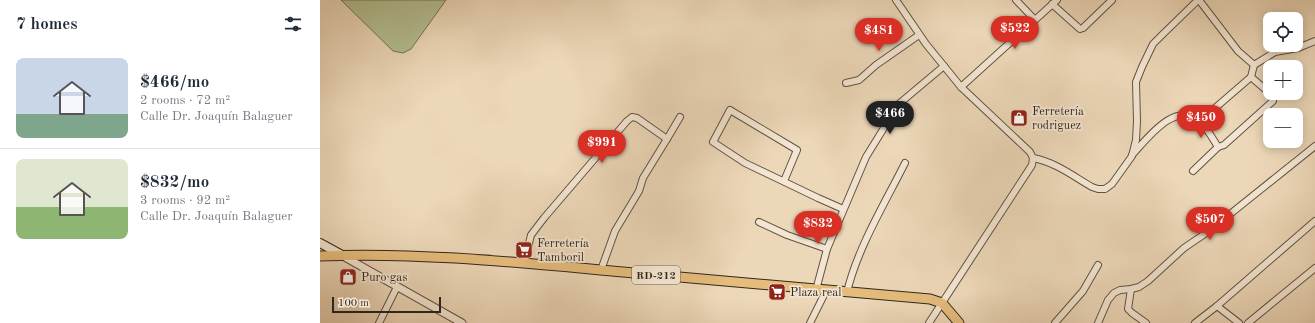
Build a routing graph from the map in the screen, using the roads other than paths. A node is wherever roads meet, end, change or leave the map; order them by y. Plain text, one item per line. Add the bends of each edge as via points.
1 (896, 0) edge
2 (1016, 0) edge
3 (1112, 0) edge
4 (1198, 0) edge
5 (1054, 2) edge
6 (1035, 20) junction
7 (919, 35) junction
8 (1315, 42) edge
9 (1254, 65) junction
10 (944, 66) junction
11 (1251, 77) junction
12 (846, 83) dead end
13 (960, 87) junction
14 (680, 116) dead end
15 (1200, 121) junction
16 (667, 139) junction
17 (1315, 146) edge
18 (1218, 148) junction
19 (1132, 156) junction
20 (1033, 158) junction
21 (905, 163) dead end
22 (1193, 171) dead end
23 (784, 181) junction
24 (843, 209) junction
25 (1315, 221) edge
26 (759, 222) dead end
27 (320, 243) edge
28 (827, 249) junction
29 (320, 256) edge
30 (342, 256) junction
31 (524, 262) junction
32 (1098, 265) dead end
33 (1315, 268) edge
34 (601, 270) junction
35 (397, 287) junction
36 (1131, 289) junction
37 (820, 290) junction
38 (847, 292) junction
39 (942, 303) junction
40 (1217, 306) junction
41 (379, 323) edge
42 (462, 323) edge
43 (810, 323) edge
44 (930, 323) edge
45 (959, 323) edge
46 (1054, 323) edge
47 (1098, 323) edge
48 (1146, 323) edge
49 (1195, 323) edge
50 (1237, 323) edge
51 (1248, 323) edge

1 - 7 street
2 - 6 street
3 - 5 street via 1080,29
4 - 9 street via 1238,51
4 - 19 street via 1154,44 1142,67 1136,82 1136,140
5 - 6 street
6 - 13 street
7 - 10 street
7 - 12 street via 859,80
8 - 9 street via 1275,52
9 - 11 street
10 - 13 street
10 - 24 street via 894,108 866,157
11 - 15 street
11 - 18 street via 1274,99
13 - 20 street via 1030,152
14 - 16 street
15 - 18 street
15 - 19 street via 1188,115 1178,115 1155,131
16 - 31 street via 637,118 632,117 627,121 531,235
16 - 34 street via 642,178 639,191 615,231
17 - 36 street via 1184,248 1148,281
18 - 22 street
19 - 20 street via 1112,184 1105,189 1092,187 1060,167
20 - 39 street via 1032,165
21 - 38 street via 863,248
23 - 23 street via 797,150 730,110 713,142 745,163
23 - 24 street
24 - 28 street
25 - 40 street
26 - 28 street
27 - 30 main road
28 - 37 street
29 - 30 main road, RD-212
30 - 31 main road, RD-212 via 425,256
30 - 35 street
31 - 34 main road, RD-212
32 - 46 street via 1083,291
33 - 51 street
34 - 37 main road, RD-212
35 - 41 street
35 - 42 street
36 - 47 street via 1114,293
36 - 48 street via 1128,309
37 - 38 main road, RD-212
37 - 43 street via 823,297
38 - 39 main road, RD-212 via 930,299
39 - 44 street
39 - 45 main road
40 - 49 street
40 - 50 street

